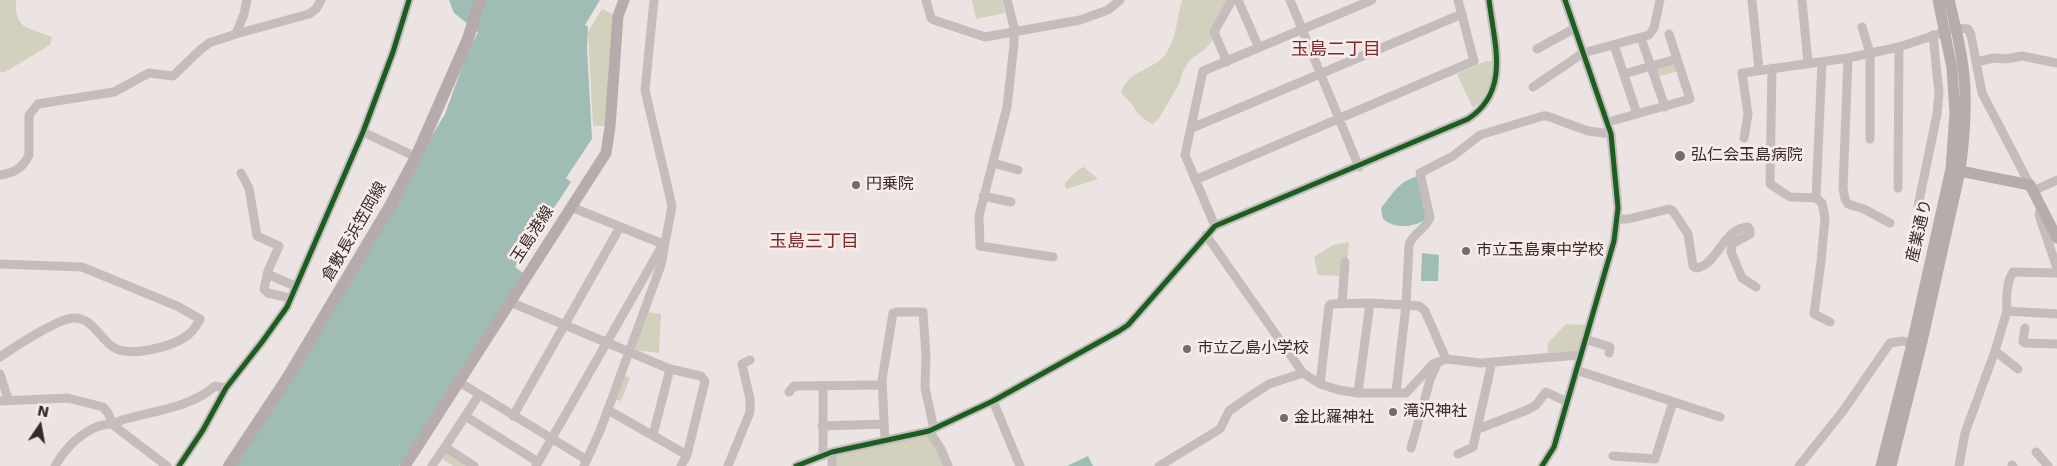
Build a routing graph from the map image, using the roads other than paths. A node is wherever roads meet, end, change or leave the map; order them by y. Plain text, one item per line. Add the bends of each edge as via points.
1 (247, 0) edge
2 (321, 0) edge
3 (409, 0) edge
4 (480, 0) edge
5 (624, 0) edge
6 (654, 0) edge
7 (926, 0) edge
8 (1007, 0) edge
9 (1120, 0) edge
10 (1232, 0) edge
11 (1238, 0) edge
12 (1290, 0) edge
13 (1372, 0) edge
14 (1458, 0) edge
15 (1489, 0) edge
16 (1565, 0) edge
17 (1660, 0) edge
18 (1752, 0) edge
19 (1802, 0) edge
20 (1938, 0) edge
21 (1949, 0) edge
22 (1462, 14) junction
23 (1862, 27) dead end
24 (1575, 28) junction
25 (1302, 29) junction
26 (1950, 29) junction
27 (1015, 33) junction
28 (236, 34) junction
29 (1669, 34) dead end
30 (1933, 35) junction
31 (1641, 38) junction
32 (1614, 45) junction
33 (1899, 47) junction
34 (1259, 48) junction
35 (1537, 49) dead end
36 (1583, 53) junction
37 (1870, 53) junction
38 (1848, 58) junction
39 (1676, 59) junction
40 (1227, 62) junction
41 (1822, 62) junction
42 (1976, 62) junction
43 (1808, 63) junction
44 (2057, 63) edge
45 (1651, 66) junction
46 (1772, 68) junction
47 (1759, 70) junction
48 (1624, 74) junction
49 (1320, 75) junction
50 (1533, 86) dead end
51 (1665, 107) junction
52 (1637, 114) junction
53 (1339, 119) junction
54 (1608, 122) junction
55 (1192, 128) junction
56 (363, 132) junction
57 (1611, 134) junction
58 (1744, 138) dead end
59 (1870, 139) dead end
60 (416, 157) junction
61 (994, 163) junction
62 (1359, 167) junction
63 (1018, 170) dead end
64 (1960, 171) junction
65 (241, 173) dead end
66 (0, 175) edge
67 (1195, 180) junction
68 (2056, 181) edge
69 (1898, 188) dead end
70 (2032, 188) junction
71 (983, 196) junction
72 (1816, 198) junction
73 (1011, 202) dead end
74 (1918, 206) dead end
75 (2041, 206) junction
76 (571, 207) junction
77 (1617, 219) junction
78 (1890, 223) dead end
79 (1215, 226) junction
80 (620, 227) junction
81 (1206, 235) junction
82 (2057, 238) edge
83 (663, 244) junction
84 (1053, 257) dead end
85 (1345, 262) dead end
86 (0, 264) edge
87 (2057, 268) edge
88 (2057, 273) edge
89 (267, 274) junction
90 (295, 286) junction
91 (1756, 287) dead end
92 (290, 298) junction
93 (510, 302) junction
94 (1342, 303) junction
95 (1370, 303) junction
96 (1406, 305) junction
97 (2007, 311) junction
98 (2057, 314) edge
99 (1830, 322) dead end
100 (564, 325) junction
101 (2025, 328) dead end
102 (1585, 339) junction
103 (607, 343) junction
104 (2057, 344) edge
105 (1916, 345) junction
106 (1995, 351) junction
107 (630, 352) junction
108 (1609, 353) dead end
109 (1580, 355) junction
110 (0, 357) edge
111 (750, 360) dead end
112 (1442, 360) junction
113 (1492, 362) junction
114 (670, 369) junction
115 (2018, 369) dead end
116 (1576, 370) junction
117 (1303, 373) junction
118 (0, 374) edge
119 (459, 382) junction
120 (882, 384) junction
121 (1320, 384) junction
122 (823, 386) junction
123 (226, 388) junction
124 (789, 392) dead end
125 (1396, 392) junction
126 (1358, 393) junction
127 (479, 395) junction
128 (4, 400) edge
129 (993, 401) junction
130 (1566, 402) junction
131 (1673, 402) junction
132 (608, 410) junction
133 (465, 416) junction
134 (513, 416) junction
135 (1720, 417) dead end
136 (884, 424) junction
137 (113, 425) junction
138 (822, 426) junction
139 (1478, 429) junction
140 (932, 430) junction
141 (653, 435) junction
142 (552, 440) junction
143 (885, 441) junction
144 (445, 447) junction
145 (1411, 448) dead end
146 (832, 452) junction
147 (2036, 452) dead end
148 (1458, 454) dead end
149 (686, 455) junction
150 (823, 456) junction
151 (1613, 456) dead end
152 (537, 464) edge
153 (586, 464) edge
154 (55, 466) edge
155 (167, 466) edge
156 (178, 466) edge
157 (229, 466) edge
158 (405, 466) edge
159 (432, 466) edge
160 (474, 466) edge
161 (681, 466) edge
162 (728, 466) edge
163 (796, 466) edge
164 (832, 466) edge
165 (948, 466) edge
166 (1020, 466) edge
167 (1159, 466) edge
168 (1542, 466) edge
169 (1799, 466) edge
170 (1881, 466) edge
171 (1891, 466) edge
172 (1959, 466) edge
173 (2048, 466) edge

1 - 28 street
2 - 28 street via 309,14
3 - 56 street
4 - 60 main road, 倉敷長浜笠岡線 via 468,39
5 - 76 street, 玉島港線 via 618,16 606,153
6 - 83 street via 645,90 672,206
7 - 27 street via 931,18 941,23 985,37
8 - 27 street
9 - 27 street via 1108,10 1080,20
10 - 40 street via 1214,32
11 - 34 street
12 - 25 street
13 - 25 street
14 - 22 street
15 - 62 street via 1497,59 1494,88 1484,107 1468,119
16 - 24 street
17 - 31 street via 1652,31
18 - 47 street
19 - 43 street
20 - 26 street, 産業通り
21 - 26 street, 産業通り
22 - 49 street
22 - 53 street via 1474,61
23 - 37 street
24 - 35 street
24 - 36 street
25 - 34 street
25 - 49 street
26 - 30 street
26 - 42 street via 1963,27 1970,32
26 - 64 street, 産業通り via 1962,62 1965,104
26 - 105 street, 産業通り via 1956,113 1951,169
27 - 61 street via 1007,107
28 - 66 street via 209,43 173,76 149,73 114,92 38,104 29,115 29,155 26,161 16,170
29 - 39 street
30 - 33 street
30 - 74 street via 1937,114
31 - 32 street
31 - 45 street
32 - 36 street
32 - 48 street
33 - 37 street
33 - 69 street
34 - 40 street
36 - 50 street
36 - 54 street
37 - 38 street
37 - 59 street
38 - 41 street
38 - 78 street via 1845,199 1848,204
39 - 45 street
39 - 51 street via 1690,99
40 - 55 street via 1203,72
41 - 43 street
41 - 72 street
42 - 44 street via 2022,56
42 - 70 street via 1982,92
43 - 46 street
45 - 48 street
45 - 51 street
46 - 47 street
46 - 72 street via 1770,184 1790,197
47 - 58 street via 1742,73 1748,104
48 - 52 street
49 - 53 street
49 - 55 street
51 - 52 street
52 - 54 street
53 - 62 street
53 - 67 street
54 - 57 street
55 - 67 street via 1185,155
56 - 60 street
56 - 90 street
57 - 77 street
57 - 96 street via 1588,131 1543,116 1480,135 1452,156 1420,173 1430,217 1410,241
60 - 157 main road, 倉敷長浜笠岡線 via 288,377
61 - 63 street
61 - 71 street
62 - 79 street
64 - 70 street
64 - 105 street, 産業通り
65 - 89 street via 249,188 257,236 279,246
67 - 79 street
68 - 70 street
70 - 75 street
71 - 73 street
71 - 84 street via 979,216 980,246
72 - 99 street via 1822,203 1825,218 1814,314
75 - 82 street
75 - 87 street via 2039,215
76 - 80 street
76 - 93 street, 玉島港線
77 - 91 street via 1669,209 1673,211 1688,234 1696,268 1705,264 1731,234 1748,226 1750,234 1732,244 1732,252 1742,278
77 - 102 street via 1614,241
79 - 81 street
80 - 83 street
80 - 100 street
81 - 117 street
81 - 129 street via 1124,328
83 - 103 street
83 - 107 street via 660,265
85 - 94 street
86 - 110 street via 82,267 177,306 200,320 180,340 141,351 116,349 89,323 73,318 48,328
88 - 97 street via 2013,272 2009,278
89 - 90 street
89 - 92 street via 266,291
90 - 92 street
92 - 123 street via 287,307
93 - 100 street
93 - 119 street, 玉島港線
94 - 95 street
94 - 121 street via 1329,306
95 - 96 street
95 - 126 street
96 - 112 street via 1420,306 1425,310
96 - 125 street
97 - 98 street
97 - 106 street
100 - 103 street
100 - 134 street
101 - 104 street via 2025,343
102 - 108 street via 1610,347
102 - 109 street
103 - 107 street
103 - 142 street
105 - 169 street via 1890,342
105 - 170 street, 産業通り
105 - 171 street, 産業通り
106 - 115 street
106 - 172 street via 1964,433
107 - 114 street
107 - 132 street
109 - 113 street
109 - 116 street
111 - 162 street via 742,364 750,412
112 - 113 street
112 - 125 street via 1406,394
112 - 145 street via 1430,380
113 - 139 street
114 - 141 street
114 - 149 street via 701,376 705,381
116 - 130 street
116 - 131 street
117 - 121 street
117 - 167 street via 1270,384 1248,397 1229,411 1220,429
118 - 128 street
119 - 127 street
119 - 158 street, 玉島港線
120 - 122 street
120 - 136 street
120 - 140 street via 893,313 924,312 925,388
121 - 126 street
122 - 124 street via 794,386
122 - 138 street
123 - 137 street via 215,386 187,403
123 - 156 street
125 - 126 street
127 - 133 street
127 - 134 street
128 - 137 street via 68,398 103,407
129 - 140 street
129 - 166 street
130 - 139 street via 1546,392 1528,410
130 - 168 street via 1554,447
131 - 135 street
131 - 151 street via 1655,459
132 - 141 street
132 - 153 street
133 - 144 street
133 - 152 street
134 - 142 street
136 - 138 street
136 - 143 street
137 - 154 street via 95,428 78,438
137 - 155 street
138 - 150 street
139 - 148 street via 1473,447
140 - 143 street
140 - 165 street
141 - 149 street
142 - 152 street
142 - 153 street
143 - 146 street
144 - 159 street
144 - 160 street
146 - 150 street
146 - 164 street
147 - 173 street
149 - 161 street
150 - 163 street

